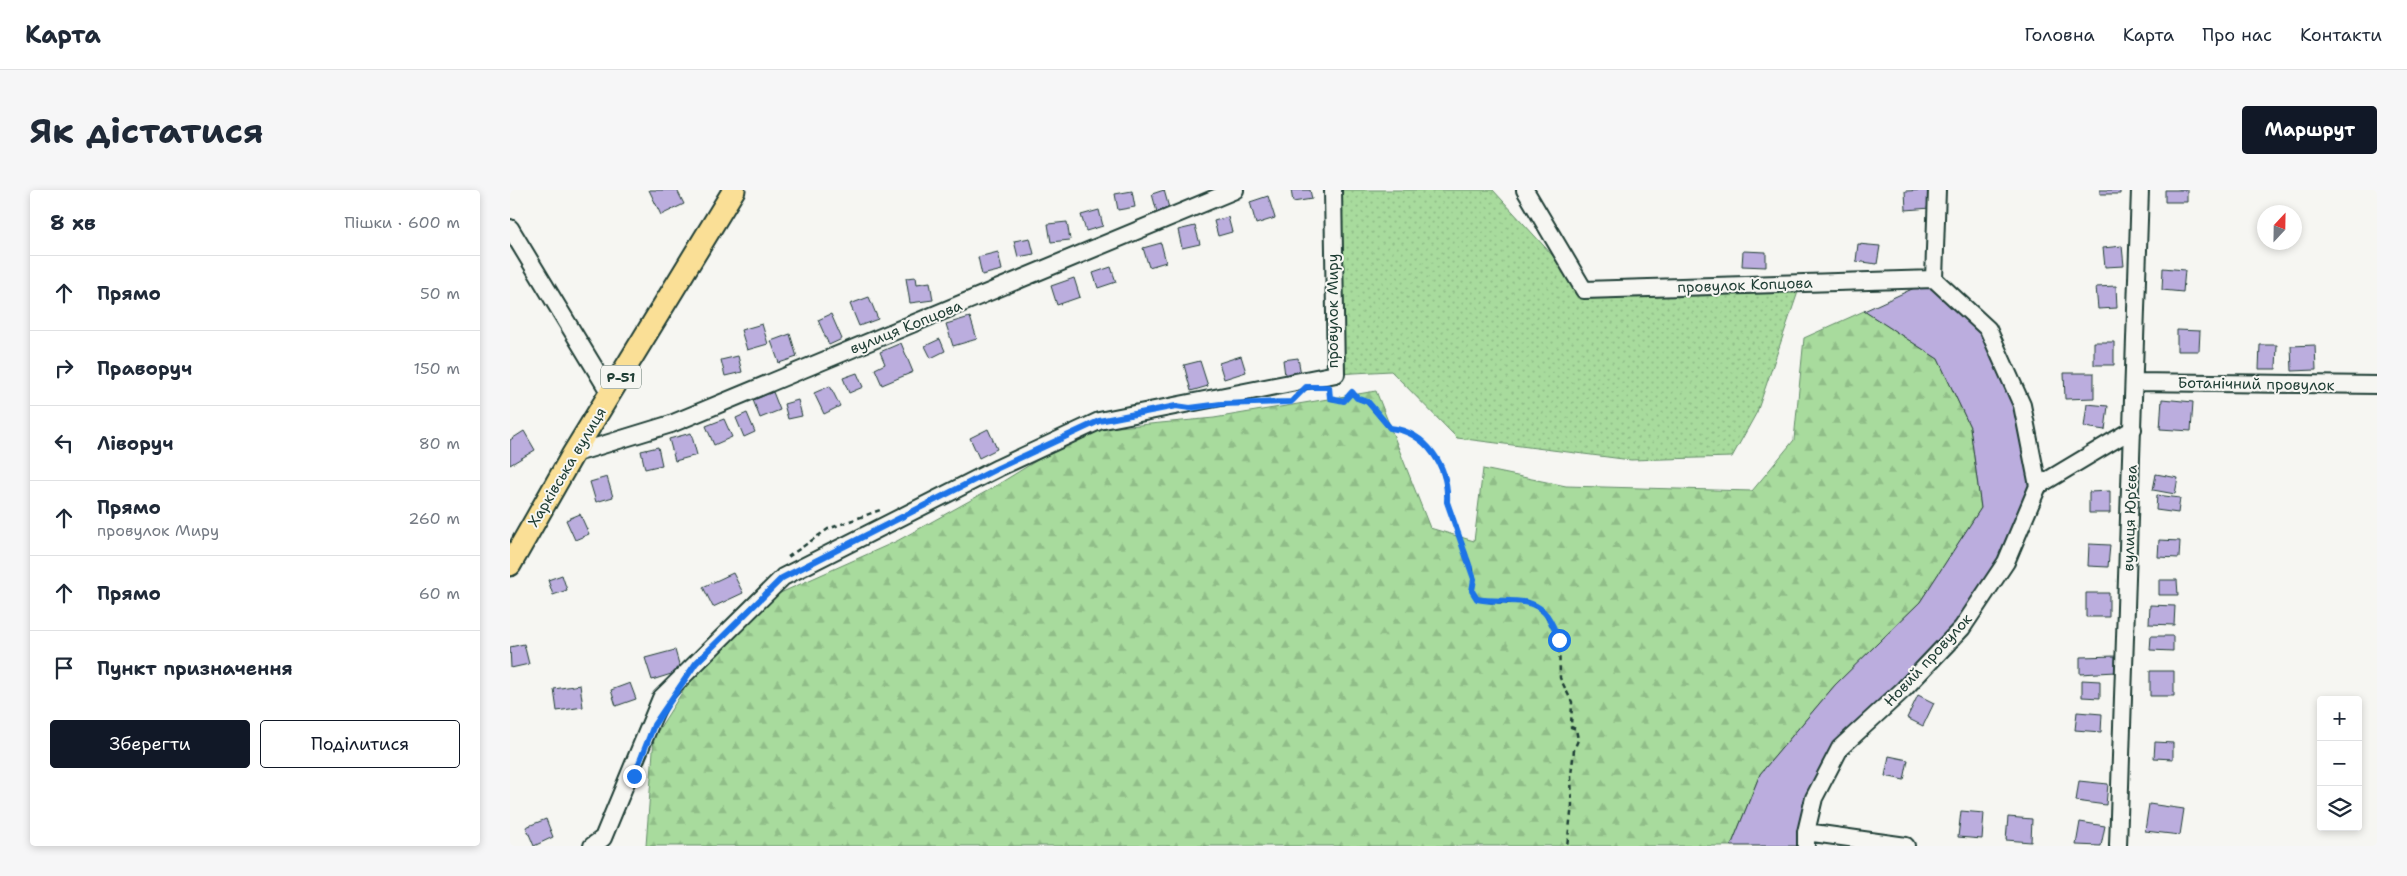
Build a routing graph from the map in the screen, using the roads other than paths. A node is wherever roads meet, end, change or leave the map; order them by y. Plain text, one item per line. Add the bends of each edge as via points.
1 (734, 190) edge
2 (1236, 190) edge
3 (1333, 190) edge
4 (1525, 190) edge
5 (1937, 190) edge
6 (2140, 190) edge
7 (510, 228) edge
8 (1934, 279) junction
9 (2134, 382) junction
10 (2377, 385) edge
11 (611, 395) junction
12 (2133, 429) junction
13 (573, 454) junction
14 (2038, 486) junction
15 (510, 565) edge
16 (1806, 839) edge
17 (592, 846) edge
18 (1906, 846) edge
19 (2118, 846) edge

1 - 11 main road, Харківська вулиця / Р-51
2 - 13 street, вулиця Копцова via 671,424
3 - 17 street, провулок Миру via 1336,374 1099,421 998,468 782,578 661,698 603,838
4 - 8 street, провулок Копцова via 1584,290
5 - 8 street
6 - 9 street, вулиця Юр'єва
7 - 11 street
8 - 14 street via 1988,329 2022,405
9 - 10 street, Ботанічний провулок
9 - 12 street, вулиця Юр'єва
11 - 13 main road, Харківська вулиця / Р-51
12 - 14 street
12 - 19 street, вулиця Юр'єва
13 - 15 main road, Харківська вулиця / Р-51
14 - 16 street, Новий провулок via 2006,562 1962,628 1904,689 1840,748 1814,798
16 - 18 street

